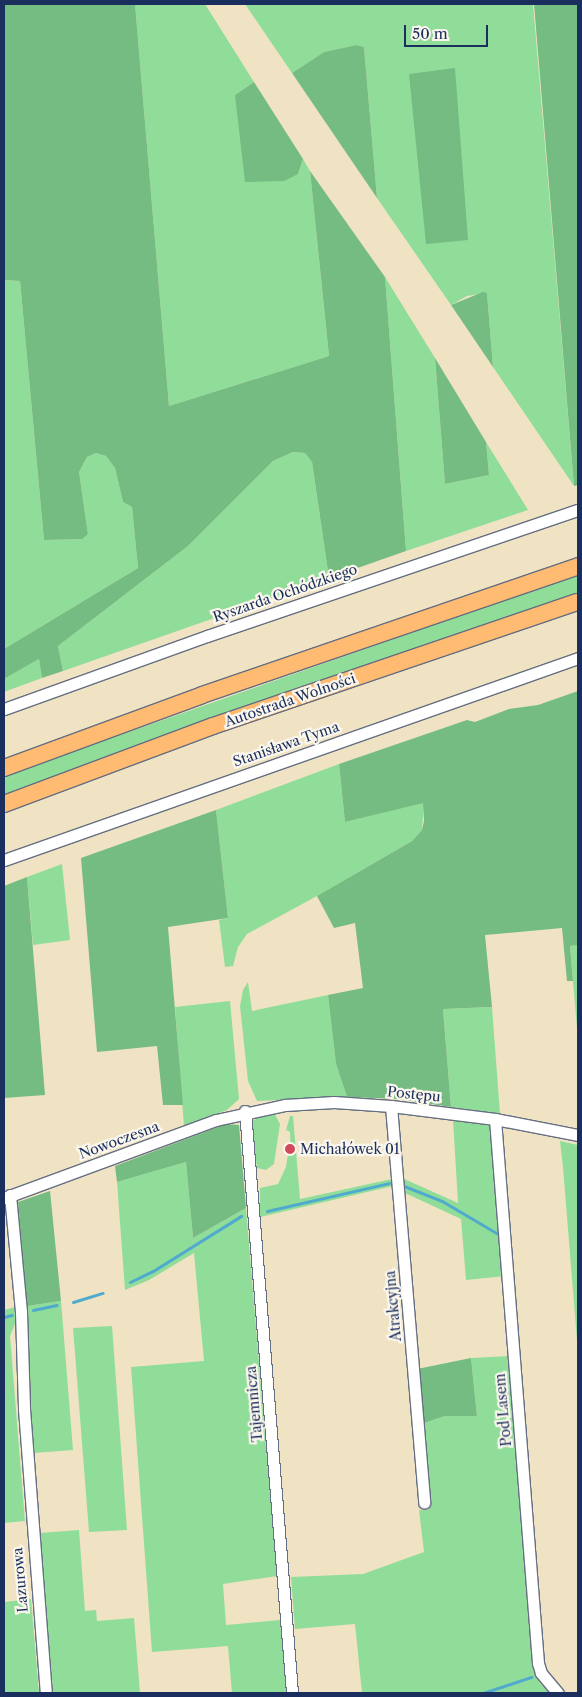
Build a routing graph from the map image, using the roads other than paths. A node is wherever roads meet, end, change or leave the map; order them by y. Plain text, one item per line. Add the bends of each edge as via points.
1 (578, 510) edge
2 (578, 566) edge
3 (578, 602) edge
4 (578, 658) edge
5 (4, 709) edge
6 (4, 768) edge
7 (4, 804) edge
8 (4, 860) edge
9 (391, 1106) junction
10 (245, 1111) junction
11 (495, 1119) junction
12 (578, 1134) edge
13 (7, 1196) edge
14 (424, 1503) dead end
15 (46, 1693) edge
16 (292, 1693) edge
17 (558, 1693) edge

1 - 5 street, Ryszarda Ochódzkiego
2 - 6 highway via 202,695
3 - 7 highway, Autostrada Wolności via 213,726
4 - 8 street, Stanisława Tyma
9 - 10 street, Postępu via 334,1102
9 - 11 street, Postępu
9 - 14 street, Atrakcyjna
10 - 13 street, Nowoczesna
10 - 16 street, Tajemnicza
11 - 12 street, Postępu
11 - 17 street, Pod Lasem via 538,1663 541,1673
13 - 15 street, Lazurowa via 21,1312 20,1344 34,1580

